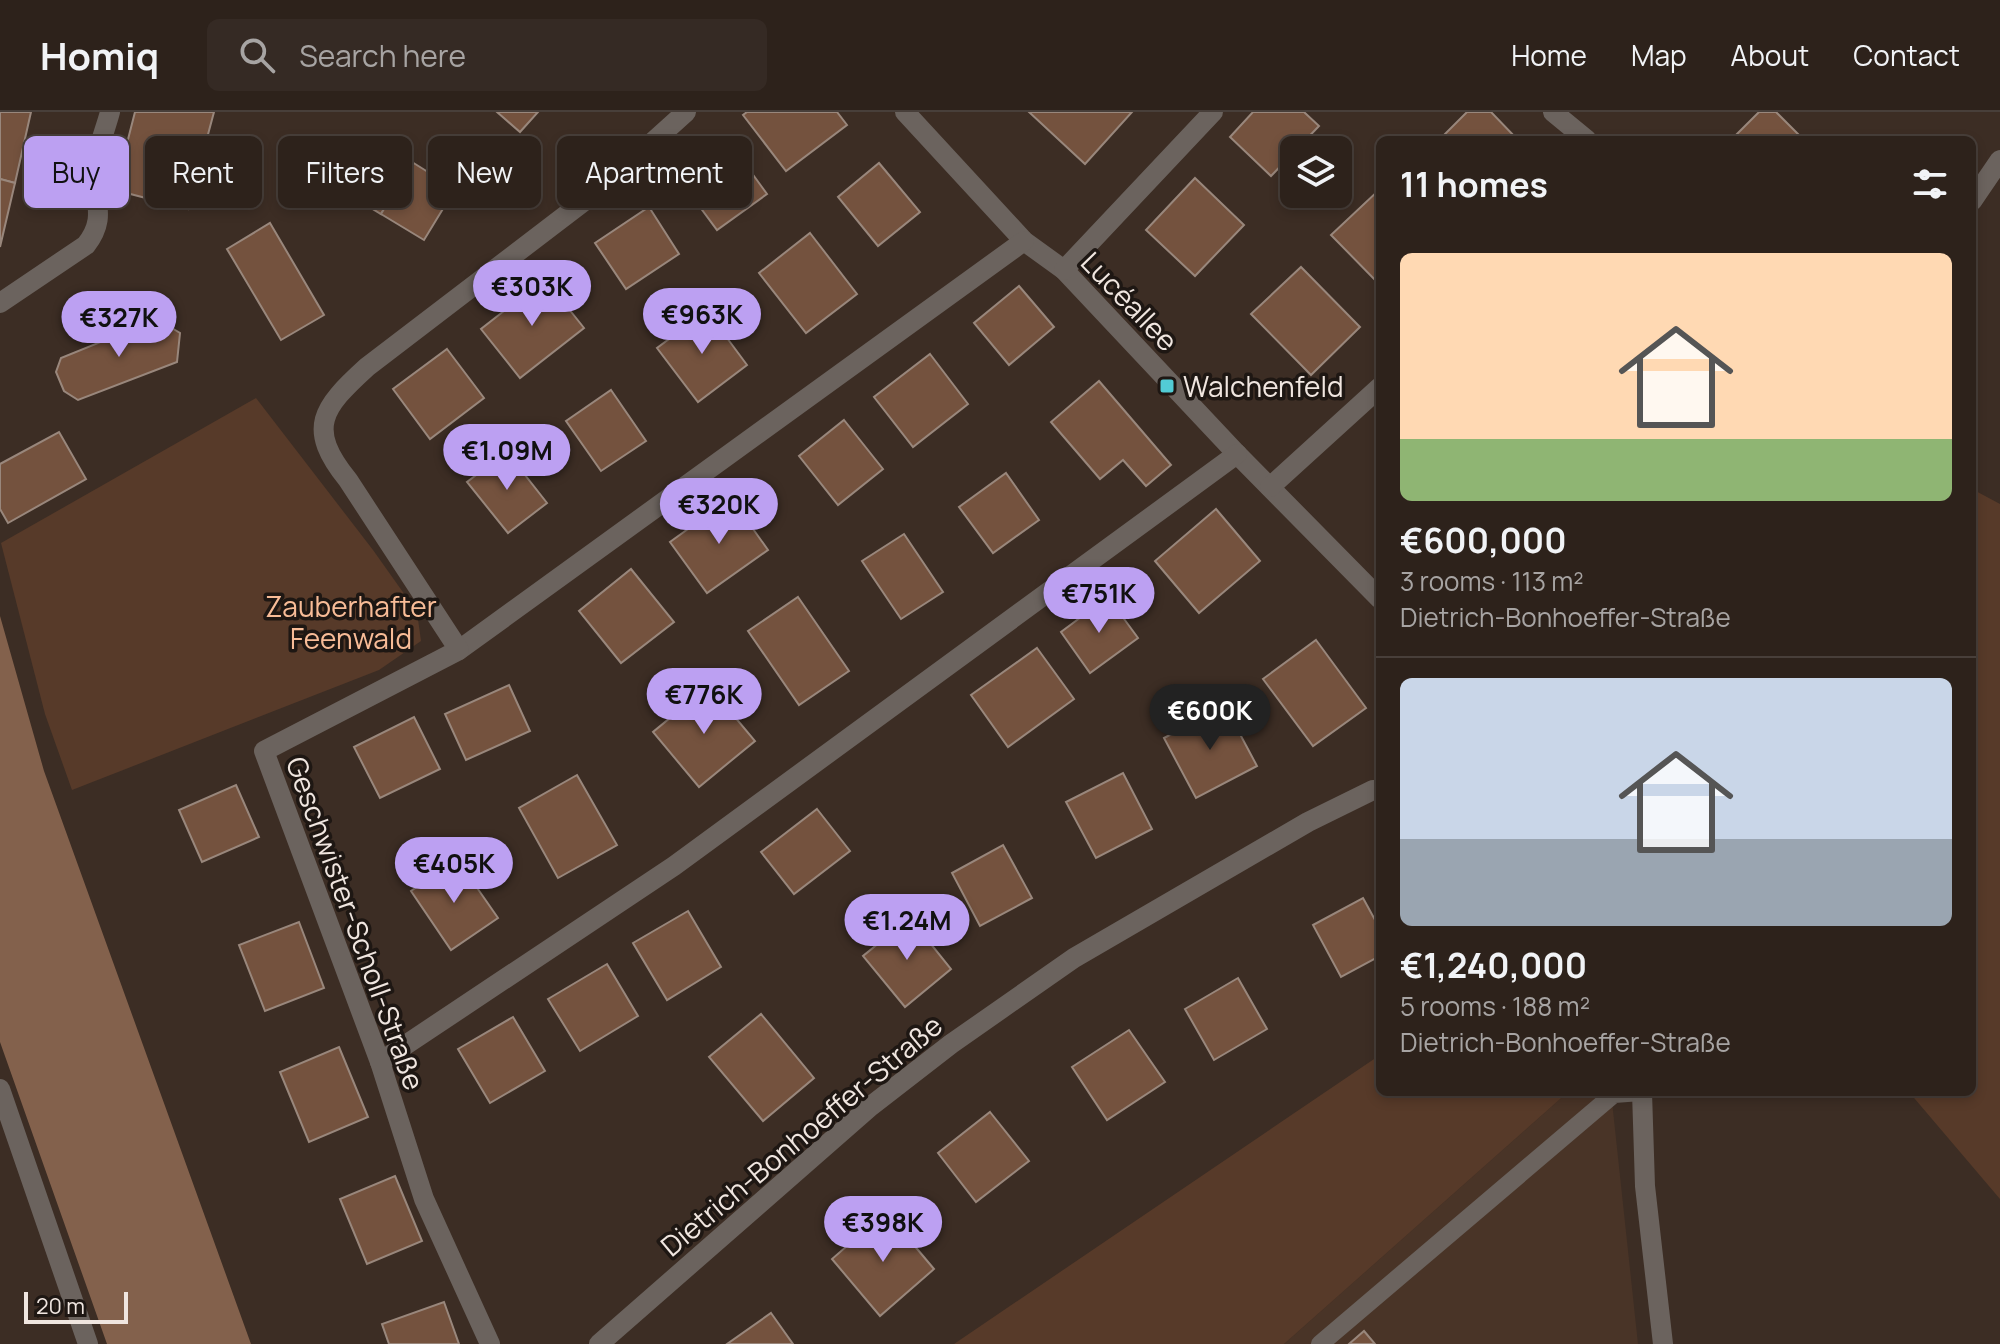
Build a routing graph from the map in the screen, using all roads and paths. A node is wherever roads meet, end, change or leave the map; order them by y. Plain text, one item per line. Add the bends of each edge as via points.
1 (110, 112) edge
2 (686, 112) edge
3 (905, 112) edge
4 (1213, 112) edge
5 (1553, 112) edge
6 (1582, 136) edge
7 (2000, 160) edge
8 (1976, 195) edge
9 (1024, 241) junction
10 (1064, 270) junction
11 (0, 303) edge
12 (1376, 391) edge
13 (1237, 454) junction
14 (1270, 487) junction
15 (1376, 595) edge
16 (459, 650) junction
17 (1376, 790) edge
18 (380, 1062) junction
19 (0, 1089) edge
20 (1612, 1096) edge
21 (1641, 1096) edge
22 (88, 1344) edge
23 (490, 1344) edge
24 (599, 1344) edge
25 (1320, 1344) edge
26 (1663, 1344) edge

1 - 11 street via 95,172 99,207 93,235
2 - 16 street via 604,186 367,367 326,414 322,435 330,458
3 - 9 street, Lucéallee
4 - 10 street
5 - 6 street
7 - 8 street
9 - 10 street, Lucéallee
9 - 16 street
10 - 13 street, Lucéallee
12 - 14 street
13 - 14 street, Lucéallee
13 - 18 street via 674,866
14 - 15 street, Lucéallee
16 - 18 street, Geschwister-Scholl-Straße via 264,751
17 - 24 street, Dietrich-Bonhoeffer-Straße via 1308,822 1074,958 951,1044 871,1106
18 - 23 street, Geschwister-Scholl-Straße via 424,1199
19 - 22 street
20 - 25 lane
21 - 26 street via 1645,1186

